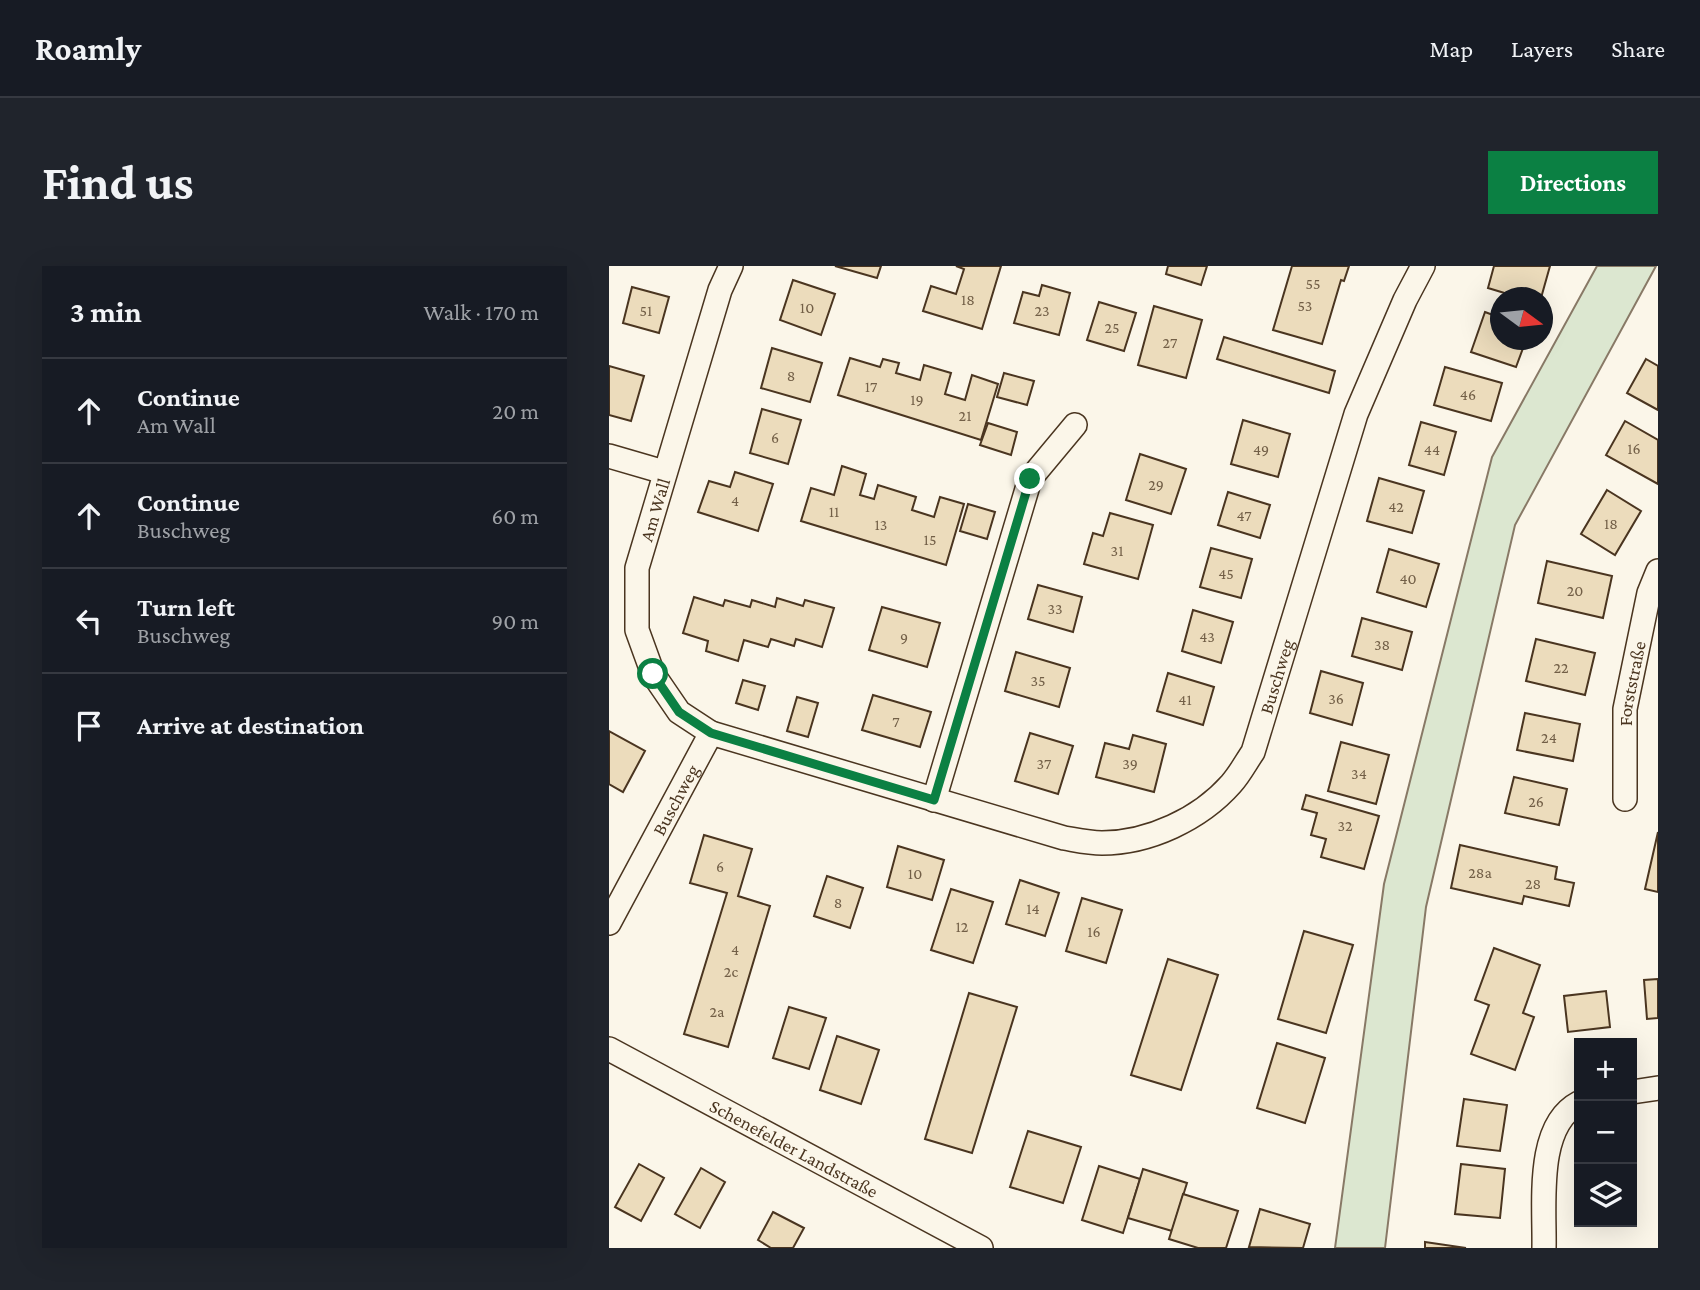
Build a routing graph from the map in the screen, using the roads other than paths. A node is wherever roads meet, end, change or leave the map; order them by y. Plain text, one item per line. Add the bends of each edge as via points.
1 (731, 266) edge
2 (1423, 266) edge
3 (1075, 425) dead end
4 (609, 456) edge
5 (664, 472) junction
6 (1658, 571) edge
7 (711, 733) junction
8 (1625, 799) dead end
9 (934, 800) junction
10 (609, 922) edge
11 (609, 1049) edge
12 (1658, 1088) edge
13 (1637, 1090) edge
14 (1574, 1106) edge
15 (981, 1248) edge
16 (1544, 1248) edge

1 - 5 street, Am Wall
2 - 9 street, Buschweg via 1356,414 1264,722 1253,752 1232,783 1206,808 1171,827 1136,840 1100,843 1064,838
3 - 9 street via 1030,479
4 - 5 street
5 - 7 street, Am Wall via 636,568 636,630 653,674 679,712
6 - 8 street, Forststraße via 1649,593 1625,709
7 - 9 street, Buschweg
7 - 10 street, Buschweg
11 - 15 street, Schenefelder Landstraße
12 - 13 street
14 - 16 street via 1553,1130 1546,1158

